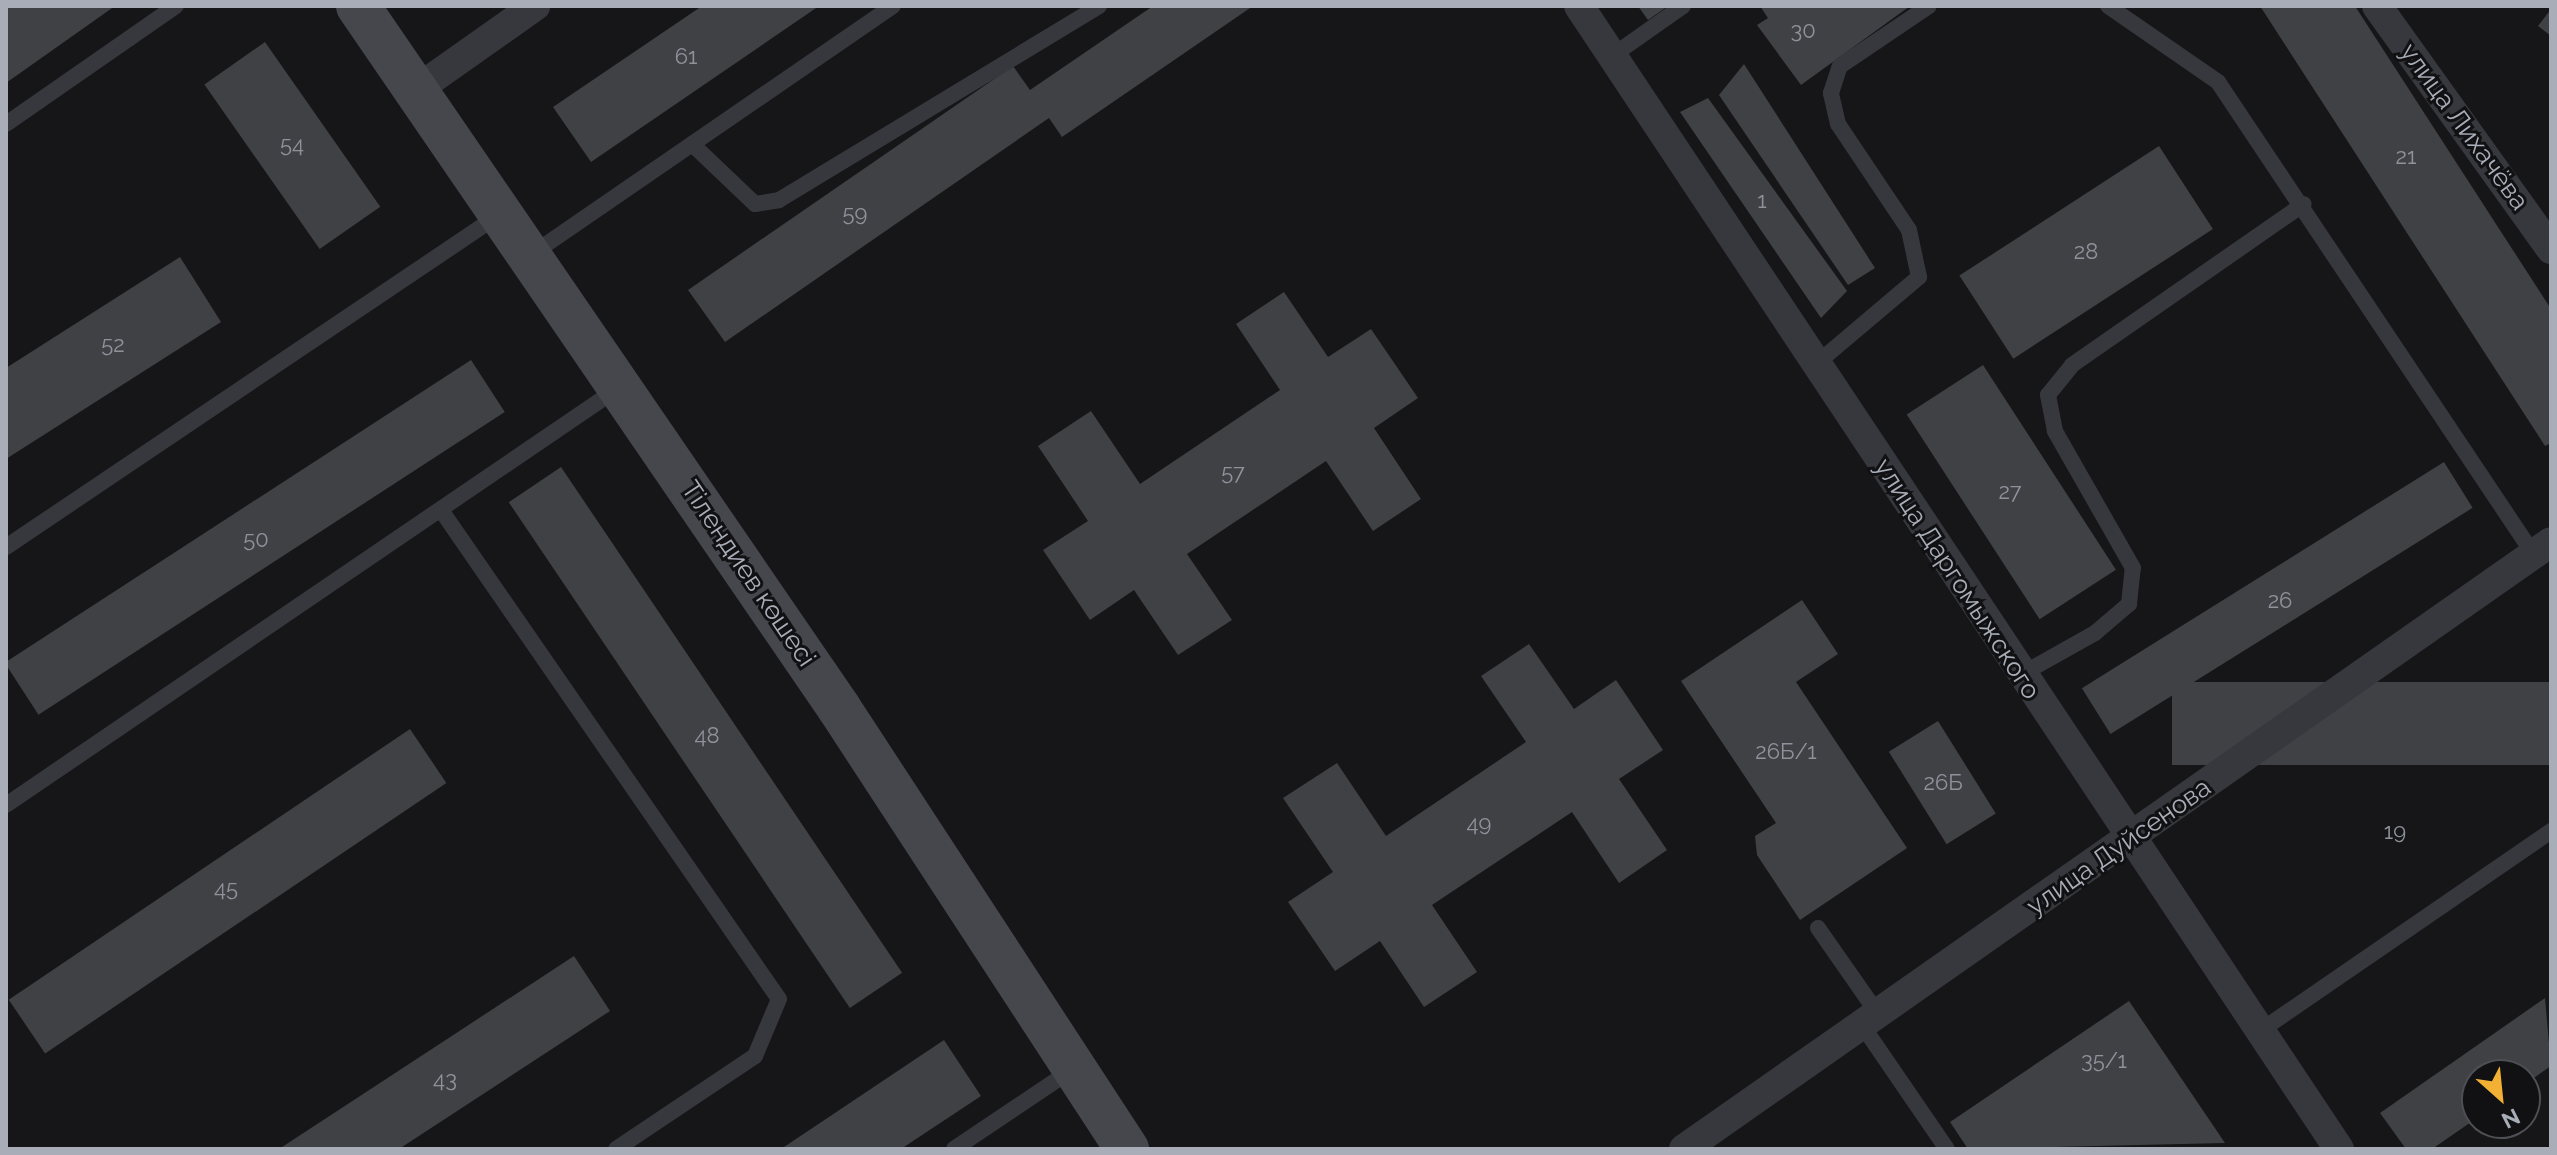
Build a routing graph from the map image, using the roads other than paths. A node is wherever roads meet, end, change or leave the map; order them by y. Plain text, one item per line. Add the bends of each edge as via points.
1 (176, 6) edge
2 (358, 6) edge
3 (535, 6) edge
4 (893, 6) edge
5 (1099, 6) edge
6 (1579, 6) edge
7 (1683, 6) edge
8 (1929, 6) edge
9 (2108, 6) edge
10 (2377, 6) edge
11 (1612, 56) junction
12 (416, 90) junction
13 (6, 124) edge
14 (692, 144) junction
15 (2304, 204) junction
16 (501, 214) junction
17 (2551, 249) edge
18 (530, 255) junction
19 (1816, 364) junction
20 (622, 386) junction
21 (441, 510) junction
22 (6, 547) edge
23 (2542, 548) edge
24 (2020, 675) junction
25 (6, 805) edge
26 (2551, 831) edge
27 (2130, 840) junction
28 (1818, 928) dead end
29 (1870, 1019) junction
30 (2260, 1031) junction
31 (1074, 1068) junction
32 (1122, 1147) edge
33 (616, 1149) edge
34 (954, 1149) edge
35 (1684, 1149) edge
36 (1947, 1149) edge
37 (2339, 1149) edge

1 - 13 lane
2 - 12 street, Тілендиев көшесі
3 - 12 street
4 - 14 lane
5 - 14 lane via 779,200 755,204
6 - 11 street, улица Даргомыжского
7 - 11 lane
8 - 19 lane via 1840,66 1831,93 1838,124 1909,230 1919,277
9 - 15 lane via 2218,82
10 - 17 street, улица Лихачёва
11 - 19 street, улица Даргомыжского
12 - 16 street, Тілендиев көшесі
14 - 18 lane
15 - 23 lane
15 - 24 lane via 2072,365 2048,395 2055,431 2133,568 2129,604 2095,633
16 - 18 street, Тілендиев көшесі
16 - 22 lane
18 - 20 street, Тілендиев көшесі
19 - 24 street, улица Даргомыжского
20 - 21 lane
20 - 31 street, Тілендиев көшесі
21 - 25 lane
21 - 33 lane via 779,999 755,1056
23 - 27 street, улица Дуйсенова
24 - 27 street, улица Даргомыжского
26 - 30 lane
27 - 29 street, улица Дуйсенова
27 - 30 street, улица Даргомыжского
28 - 29 lane
29 - 35 street, улица Дуйсенова
29 - 36 lane
30 - 37 street, улица Даргомыжского
31 - 32 street, Тілендиев көшесі
31 - 34 lane

